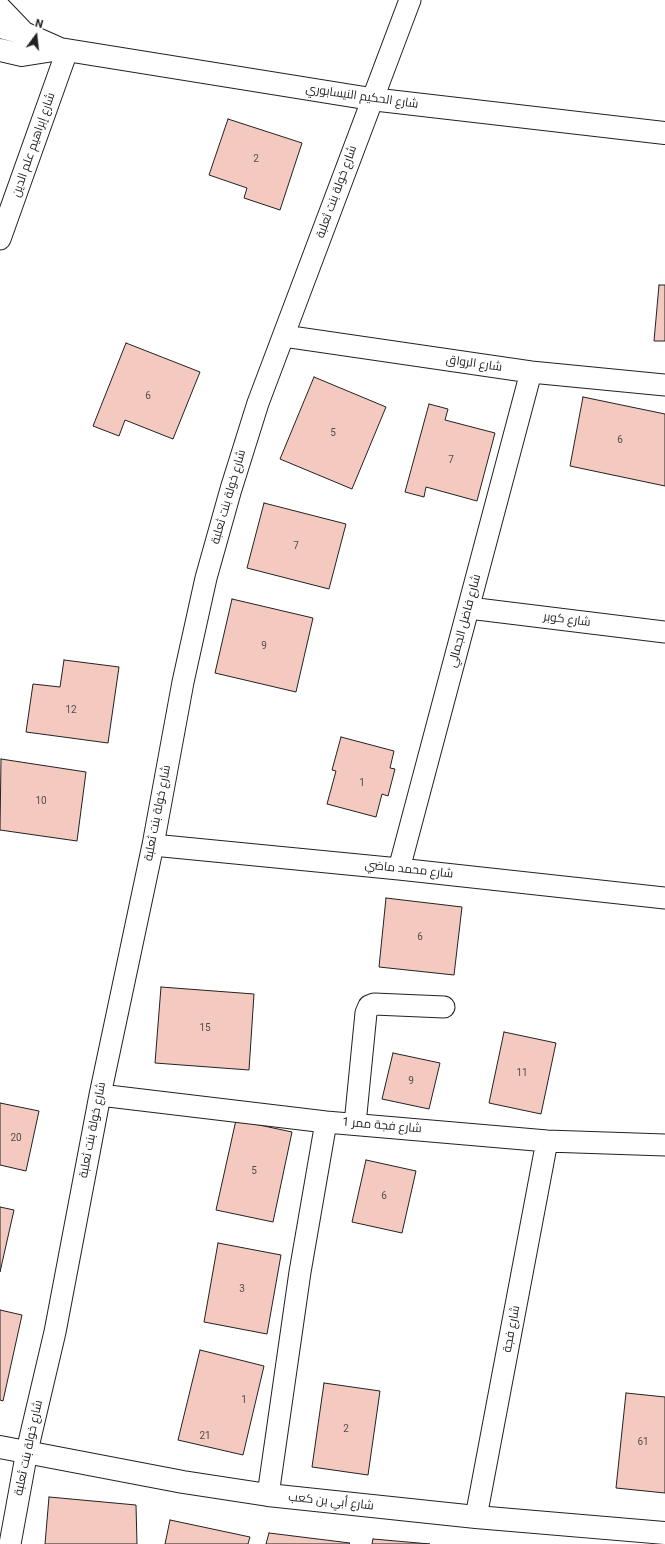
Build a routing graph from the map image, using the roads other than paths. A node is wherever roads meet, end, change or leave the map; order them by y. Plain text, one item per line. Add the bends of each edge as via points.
1 (410, 0) edge
2 (0, 8) edge
3 (0, 27) edge
4 (24, 33) junction
5 (0, 50) edge
6 (64, 50) junction
7 (22, 55) junction
8 (0, 67) edge
9 (371, 99) junction
10 (665, 133) edge
11 (0, 239) edge
12 (284, 336) junction
13 (530, 372) junction
14 (665, 385) edge
15 (469, 608) junction
16 (665, 632) edge
17 (153, 845) junction
18 (399, 869) junction
19 (665, 898) edge
20 (444, 1006) dead end
21 (100, 1095) junction
22 (326, 1122) junction
23 (356, 1124) junction
24 (547, 1141) junction
25 (665, 1145) edge
26 (0, 1446) edge
27 (27, 1451) junction
28 (268, 1495) junction
29 (476, 1517) junction
30 (665, 1534) edge
31 (10, 1544) edge

1 - 9 street, شارع خولة بنت ثعلبة
2 - 4 street
3 - 4 street, شارع الحكيم النيسابوري
4 - 6 street, شارع الحكيم النيسابوري
5 - 7 street, شارع الحكيم النيسابوري
6 - 7 street, شارع الحكيم النيسابوري
6 - 9 street, شارع الحكيم النيسابوري
6 - 11 street, شارع إبراهيم علم الدين
7 - 8 street
9 - 10 street, شارع الحكيم النيسابوري
9 - 12 street, شارع خولة بنت ثعلبة
12 - 13 street, شارع الرواق
12 - 17 street, شارع خولة بنت ثعلبة via 258,403 206,578 183,682
13 - 14 street, شارع الرواق
13 - 15 street, شارع فاضل الجمالي
15 - 16 street, شارع كوبر
15 - 18 street, شارع فاضل الجمالي
17 - 18 street, شارع محمد ماضي
17 - 21 street, شارع خولة بنت ثعلبة
18 - 19 street, شارع محمد ماضي
20 - 23 street via 369,1006 366,1013
21 - 22 street, شارع فجة ممر 1
21 - 27 street, شارع خولة بنت ثعلبة via 55,1332
22 - 23 street, شارع فجة ممر 1
22 - 28 street via 300,1272
23 - 24 street, شارع فجة ممر 1
24 - 25 street, شارع فجة ممر 1
24 - 29 street, شارع فجة
26 - 27 street, شارع أبي بن كعب
27 - 28 street, شارع أبي بن كعب via 184,1482
27 - 31 street, شارع خولة بنت ثعلبة
28 - 29 street, شارع أبي بن كعب
29 - 30 street, شارع أبي بن كعب

